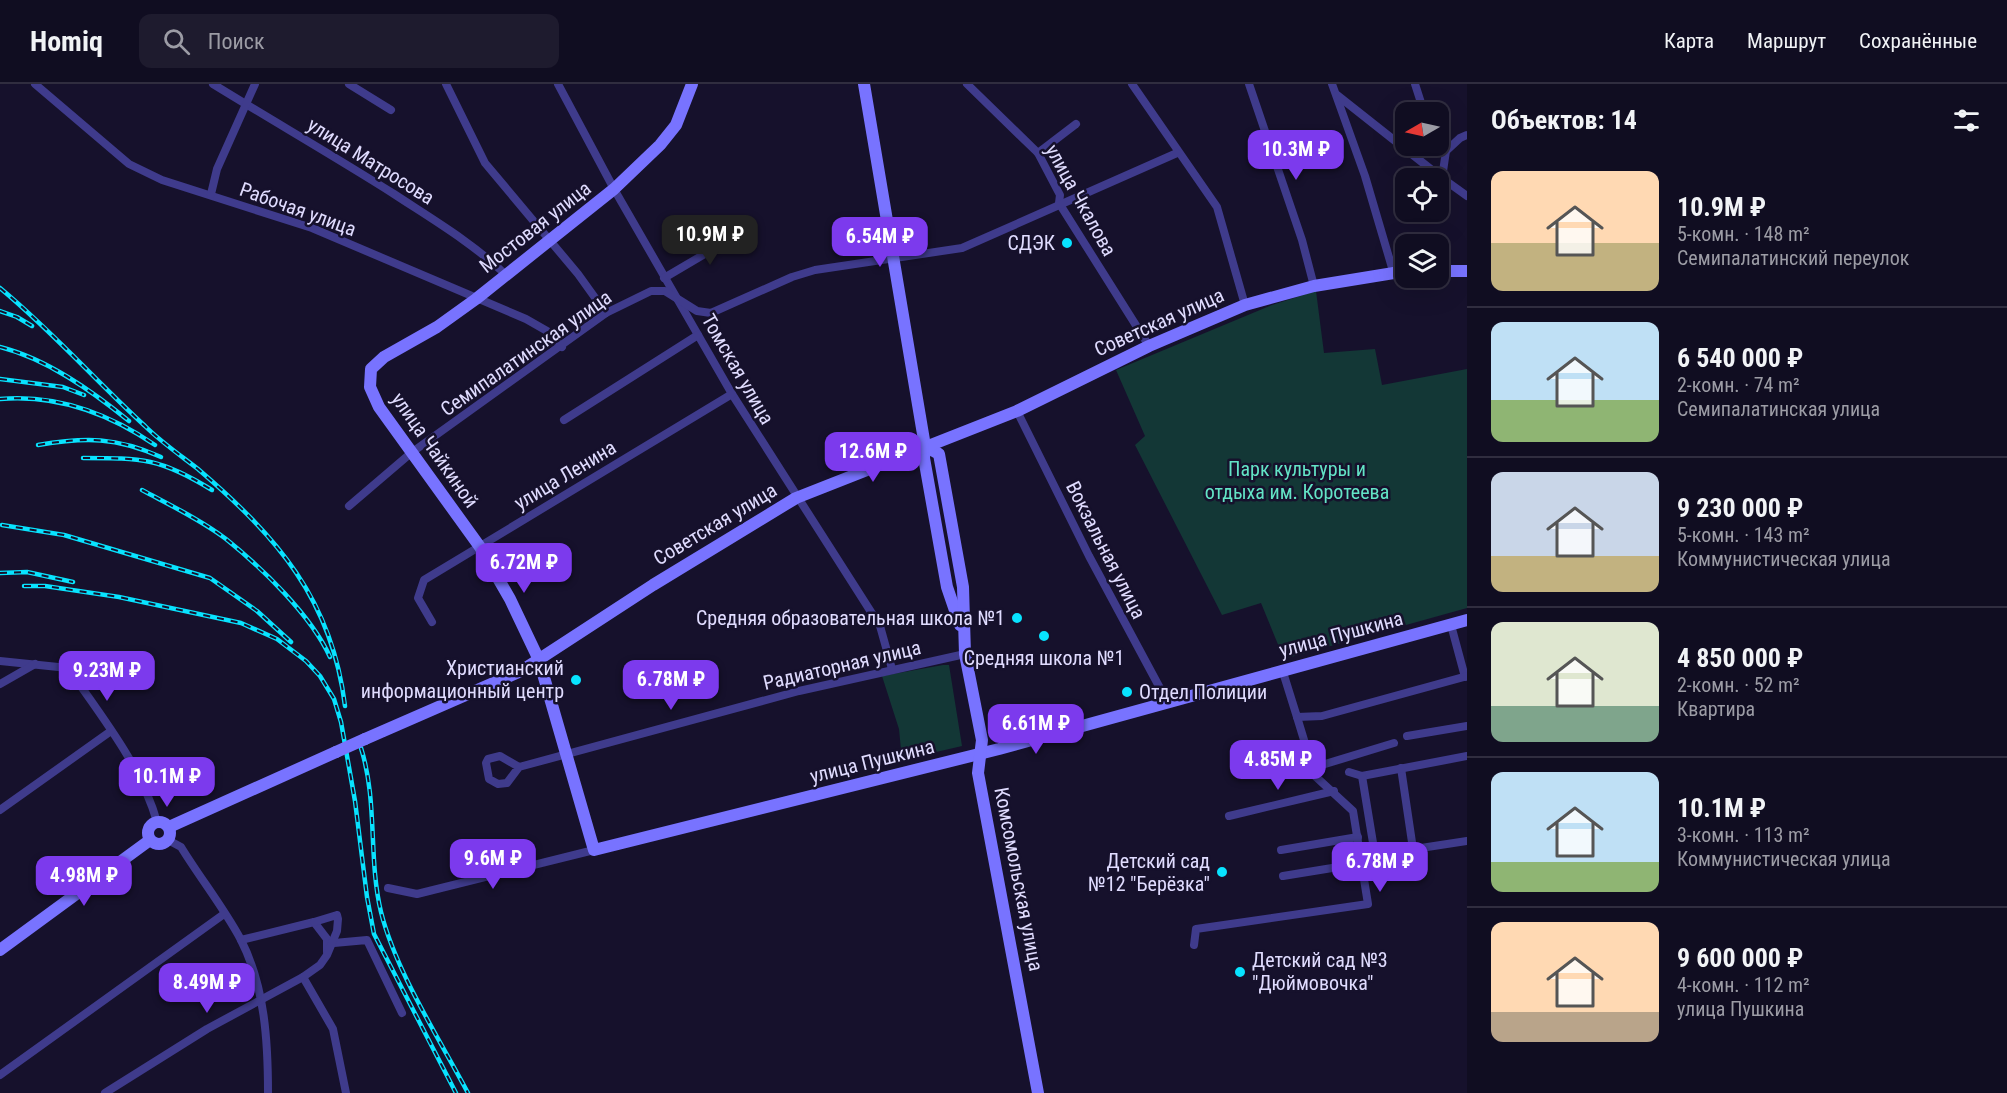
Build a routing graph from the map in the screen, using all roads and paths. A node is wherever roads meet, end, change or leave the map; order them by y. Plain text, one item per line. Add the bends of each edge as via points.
1 (35, 84) edge
2 (213, 84) edge
3 (255, 84) edge
4 (349, 84) edge
5 (446, 84) edge
6 (558, 84) edge
7 (692, 84) edge
8 (864, 84) edge
9 (967, 84) edge
10 (1132, 84) edge
11 (1250, 84) edge
12 (1332, 84) edge
13 (1415, 84) edge
14 (1336, 94) junction
15 (1421, 102) edge
16 (246, 104) junction
17 (391, 110) dead end
18 (1076, 124) dead end
19 (1467, 135) edge
20 (1449, 148) edge
21 (1038, 153) junction
22 (1177, 153) junction
23 (1429, 168) edge
24 (1449, 183) edge
25 (614, 189) junction
26 (211, 194) junction
27 (1467, 196) edge
28 (1059, 203) junction
29 (742, 231) dead end
30 (550, 241) junction
31 (894, 258) junction
32 (1395, 260) edge
33 (1449, 271) edge
34 (1467, 271) edge
35 (1395, 272) edge
36 (506, 275) junction
37 (664, 278) junction
38 (1314, 286) junction
39 (678, 298) junction
40 (476, 299) junction
41 (1245, 305) junction
42 (606, 313) junction
43 (698, 335) junction
44 (562, 346) junction
45 (1149, 346) junction
46 (371, 369) joint
47 (732, 394) junction
48 (1017, 411) junction
49 (564, 420) dead end
50 (925, 446) junction
51 (411, 453) junction
52 (796, 498) junction
53 (349, 506) dead end
54 (480, 547) junction
55 (1467, 620) edge
56 (432, 622) dead end
57 (1451, 625) junction
58 (965, 654) junction
59 (539, 660) junction
60 (0, 661) edge
61 (36, 664) junction
62 (892, 669) junction
63 (1282, 669) junction
64 (1466, 677) edge
65 (0, 684) edge
66 (1168, 703) junction
67 (1297, 717) junction
68 (1467, 726) edge
69 (111, 731) junction
70 (1407, 736) dead end
71 (1394, 743) dead end
72 (566, 753) junction
73 (981, 754) junction
74 (1467, 756) edge
75 (519, 767) dead end
76 (1312, 768) junction
77 (1401, 768) junction
78 (1349, 772) dead end
79 (1362, 776) junction
80 (1334, 791) junction
81 (0, 810) edge
82 (1229, 816) dead end
83 (156, 822) junction
84 (169, 826) junction
85 (1358, 837) junction
86 (150, 840) junction
87 (168, 840) junction
88 (1467, 841) edge
89 (1413, 849) junction
90 (594, 850) junction
91 (1281, 850) dead end
92 (1362, 862) junction
93 (1283, 876) dead end
94 (388, 888) dead end
95 (224, 914) junction
96 (314, 921) junction
97 (241, 940) junction
98 (334, 943) junction
99 (1194, 945) dead end
100 (0, 950) edge
101 (327, 955) junction
102 (303, 977) junction
103 (261, 999) junction
104 (402, 1013) dead end
105 (0, 1075) edge
106 (105, 1093) edge
107 (268, 1093) edge
108 (346, 1093) edge
109 (1038, 1093) edge

1 - 26 street, Рабочая улица via 129,164 162,180
2 - 16 street, улица Матросова
3 - 16 street
4 - 17 street
5 - 30 street via 485,163
6 - 25 street, Томская улица
7 - 25 main road, Мостовая улица via 676,125
8 - 31 main road, Комсомольская улица
9 - 21 street, улица Чкалова
10 - 22 street
11 - 38 street
12 - 14 street
13 - 15 street
14 - 23 street
14 - 32 street
16 - 26 street via 217,169
16 - 36 street, улица Матросова via 430,217
18 - 21 street
19 - 20 street
21 - 28 street, улица Чкалова via 1060,195
22 - 28 street, Семипалатинская улица
22 - 41 street via 1217,207
24 - 27 street
25 - 30 main road, Мостовая улица
25 - 37 street, Томская улица
26 - 40 street, Рабочая улица via 312,228
28 - 31 street, Семипалатинская улица via 962,248
28 - 45 street, улица Чкалова
29 - 37 street
30 - 36 main road, Мостовая улица
30 - 42 street
31 - 39 street, Семипалатинская улица via 792,277 711,313 697,310
31 - 50 main road, Комсомольская улица
33 - 34 main road
35 - 38 main road, Советская улица
36 - 40 main road, Мостовая улица
37 - 39 street, Томская улица
38 - 41 main road, Советская улица
39 - 42 street, Семипалатинская улица via 665,291 651,291
39 - 43 street, Томская улица
40 - 44 street, Рабочая улица via 526,319
40 - 46 main road, Мостовая улица
41 - 45 main road, Советская улица
42 - 44 street, Семипалатинская улица
43 - 47 street, Томская улица
43 - 49 street
44 - 51 street, Семипалатинская улица
45 - 48 main road, Советская улица
46 - 51 main road, улица Чайкиной via 370,387
47 - 52 street, Томская улица
47 - 54 street, улица Ленина
48 - 50 main road, Советская улица
48 - 66 street, Вокзальная улица
50 - 52 main road, Советская улица
50 - 58 main road, Комсомольская улица via 948,587
51 - 53 street, Семипалатинская улица
51 - 54 main road, улица Чайкиной
52 - 59 main road, Советская улица
52 - 62 street, Томская улица via 880,627
54 - 56 street, улица Ленина via 424,580 418,598
54 - 59 main road, улица Чайкиной
55 - 57 main road, улица Пушкина
57 - 63 main road, улица Пушкина
57 - 64 street
58 - 62 street, Радиаторная улица
58 - 73 main road, Комсомольская улица via 982,740
59 - 72 main road, улица Чайкиной
59 - 84 main road, Советская улица, bridge
60 - 61 street
61 - 65 street
61 - 69 street via 68,668
62 - 72 street, Радиаторная улица
63 - 66 main road, улица Пушкина
63 - 67 street
64 - 67 street via 1322,716
66 - 73 main road, улица Пушкина
67 - 76 street
68 - 70 street
69 - 81 street
69 - 83 street via 150,798
71 - 76 street
72 - 75 street, Радиаторная улица
72 - 90 main road, улица Чайкиной
73 - 90 main road, улица Пушкина
73 - 109 main road, Комсомольская улица via 978,773
74 - 77 street
76 - 80 street via 1315,776
77 - 79 street
77 - 89 street
78 - 79 street
79 - 89 street via 1375,855
80 - 82 street
80 - 85 street via 1353,811
83 - 84 main road
83 - 86 main road via 148,829
84 - 87 main road
85 - 91 street
85 - 92 street
86 - 87 main road via 159,844
86 - 100 main road
87 - 95 street via 181,847
88 - 89 street
90 - 94 street, улица Пушкина via 417,894
92 - 93 street
92 - 99 street via 1368,904 1196,929
95 - 97 street
95 - 105 street
96 - 97 street
96 - 98 street via 337,915
96 - 101 street via 327,939
97 - 103 street
98 - 101 street
98 - 104 street via 367,940
101 - 102 street
102 - 103 street
102 - 108 street via 333,1029
103 - 106 street
103 - 107 street via 268,1049

